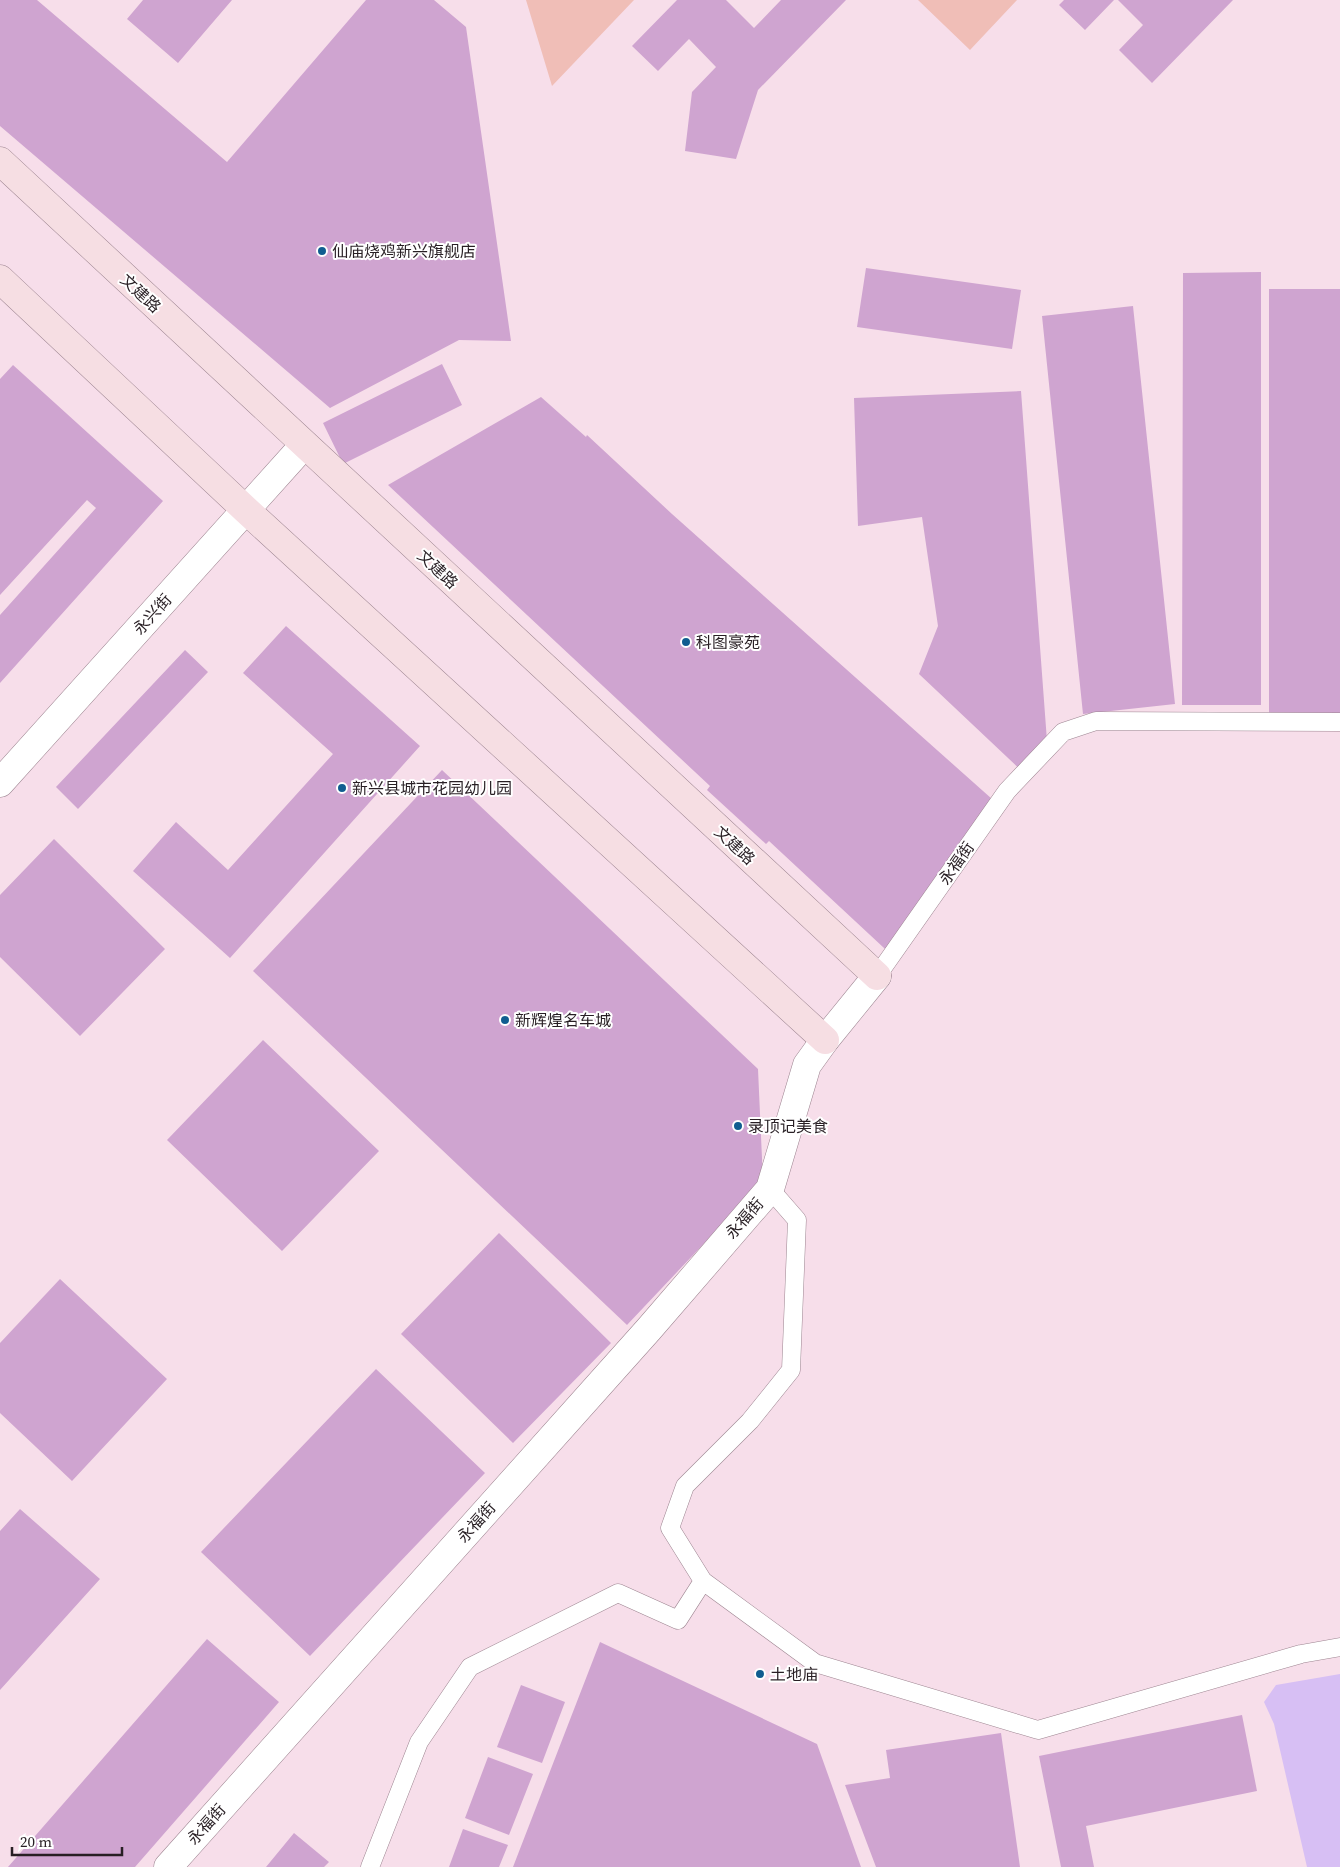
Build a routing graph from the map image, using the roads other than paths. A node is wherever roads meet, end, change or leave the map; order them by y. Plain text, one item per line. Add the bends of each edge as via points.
1 (0, 161) edge
2 (0, 279) edge
3 (304, 445) junction
4 (246, 510) junction
5 (1340, 722) edge
6 (0, 783) edge
7 (876, 976) junction
8 (825, 1040) junction
9 (770, 1189) junction
10 (703, 1581) junction
11 (1340, 1646) edge
12 (168, 1867) edge
13 (370, 1867) edge

1 - 3 main road, 文建路
2 - 4 main road
3 - 4 street, 永兴街
3 - 7 main road, 文建路
4 - 6 street, 永兴街
4 - 8 main road
5 - 7 lane, 永福街 via 1096,721 1063,732 1007,791
7 - 8 street, 永福街
8 - 9 street, 永福街 via 807,1065
9 - 10 lane via 797,1220 791,1370 750,1420 684,1486 670,1528
9 - 12 street, 永福街
10 - 11 lane via 815,1663 1038,1730 1301,1654
10 - 13 lane via 678,1620 618,1593 470,1667 419,1742

